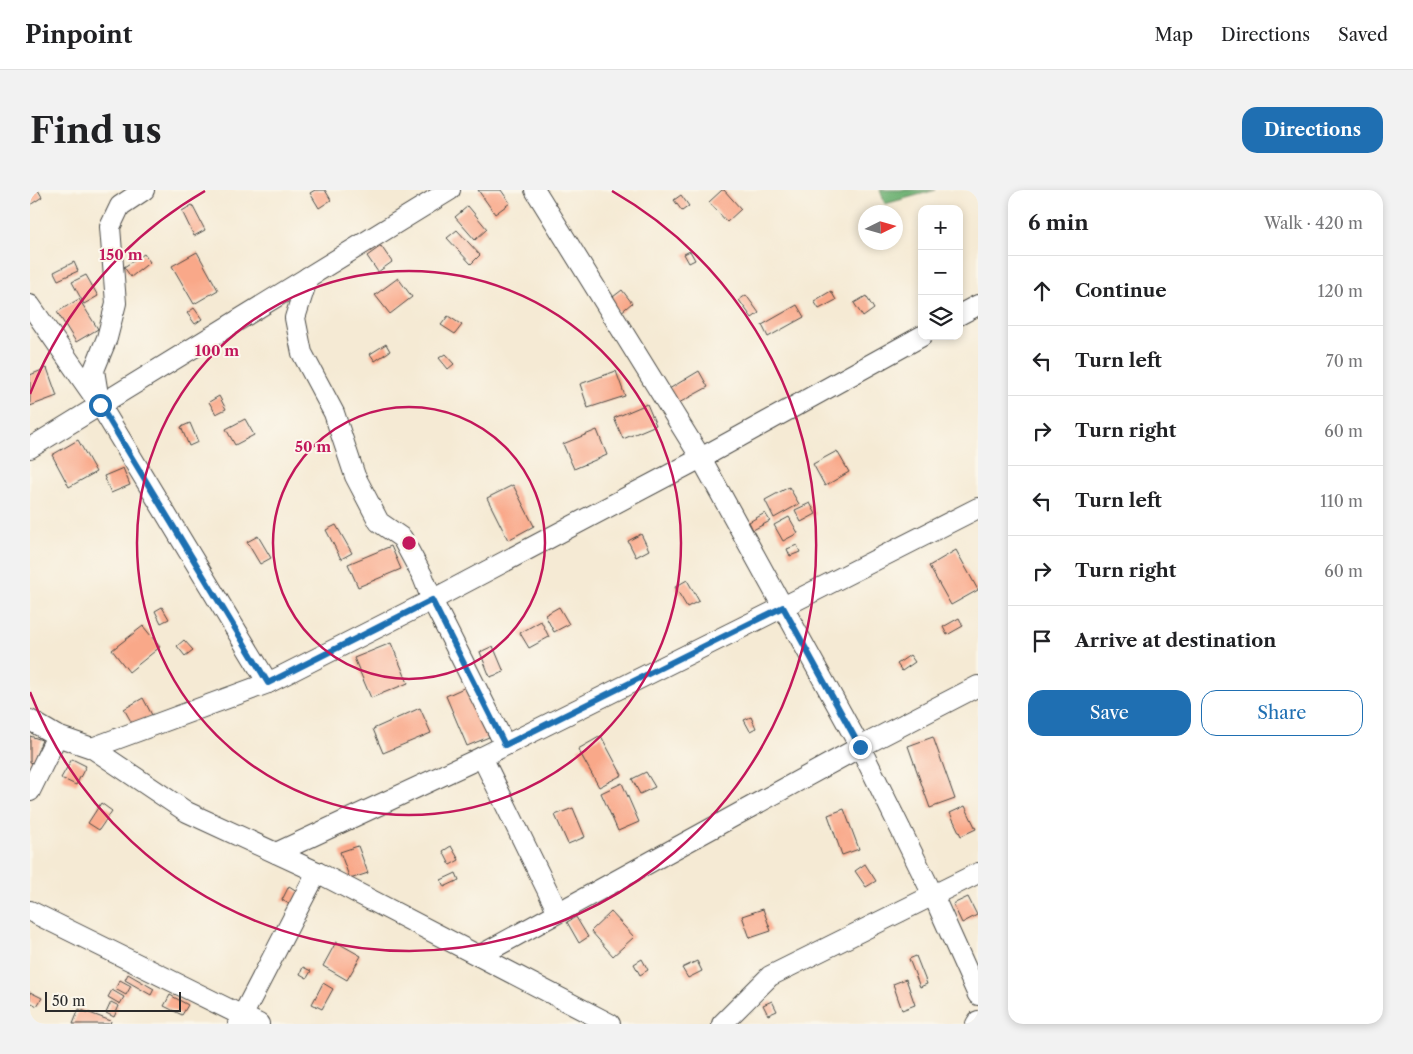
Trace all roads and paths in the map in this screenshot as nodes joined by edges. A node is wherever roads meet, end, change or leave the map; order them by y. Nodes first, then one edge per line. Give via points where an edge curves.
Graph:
1 (144, 190) edge
2 (450, 190) edge
3 (536, 190) edge
4 (308, 277) junction
5 (30, 305) edge
6 (978, 305) edge
7 (963, 313) edge
8 (918, 338) edge
9 (100, 405) junction
10 (30, 448) edge
11 (700, 458) junction
12 (978, 508) edge
13 (432, 600) junction
14 (783, 607) junction
15 (268, 683) junction
16 (978, 686) edge
17 (30, 720) edge
18 (58, 736) junction
19 (505, 745) junction
20 (860, 747) junction
21 (92, 748) junction
22 (482, 757) junction
23 (30, 791) edge
24 (276, 853) junction
25 (317, 872) junction
26 (978, 874) edge
27 (933, 895) junction
28 (30, 911) edge
29 (558, 912) junction
30 (478, 956) junction
31 (978, 995) edge
32 (247, 1021) edge
33 (610, 1024) edge
34 (722, 1024) edge

1 - 9 street via 120,206 110,227 116,303 94,370
2 - 4 street
3 - 11 street
4 - 9 street
4 - 13 street via 295,318 302,353 334,413 355,476 379,522 402,538
5 - 9 street
6 - 7 street
8 - 11 street
9 - 10 street
9 - 15 street
11 - 13 street
11 - 14 street
12 - 14 street
13 - 15 street
13 - 19 street
14 - 19 street
14 - 20 street
15 - 21 street
16 - 20 street
17 - 18 street
18 - 21 street
18 - 23 street
19 - 22 street
20 - 27 street
20 - 29 street
21 - 24 street via 188,812
22 - 24 street
22 - 29 street
24 - 25 street
25 - 30 street
25 - 32 street
26 - 27 street
27 - 31 street
27 - 34 street via 770,976
28 - 32 street
29 - 30 street
30 - 33 street

